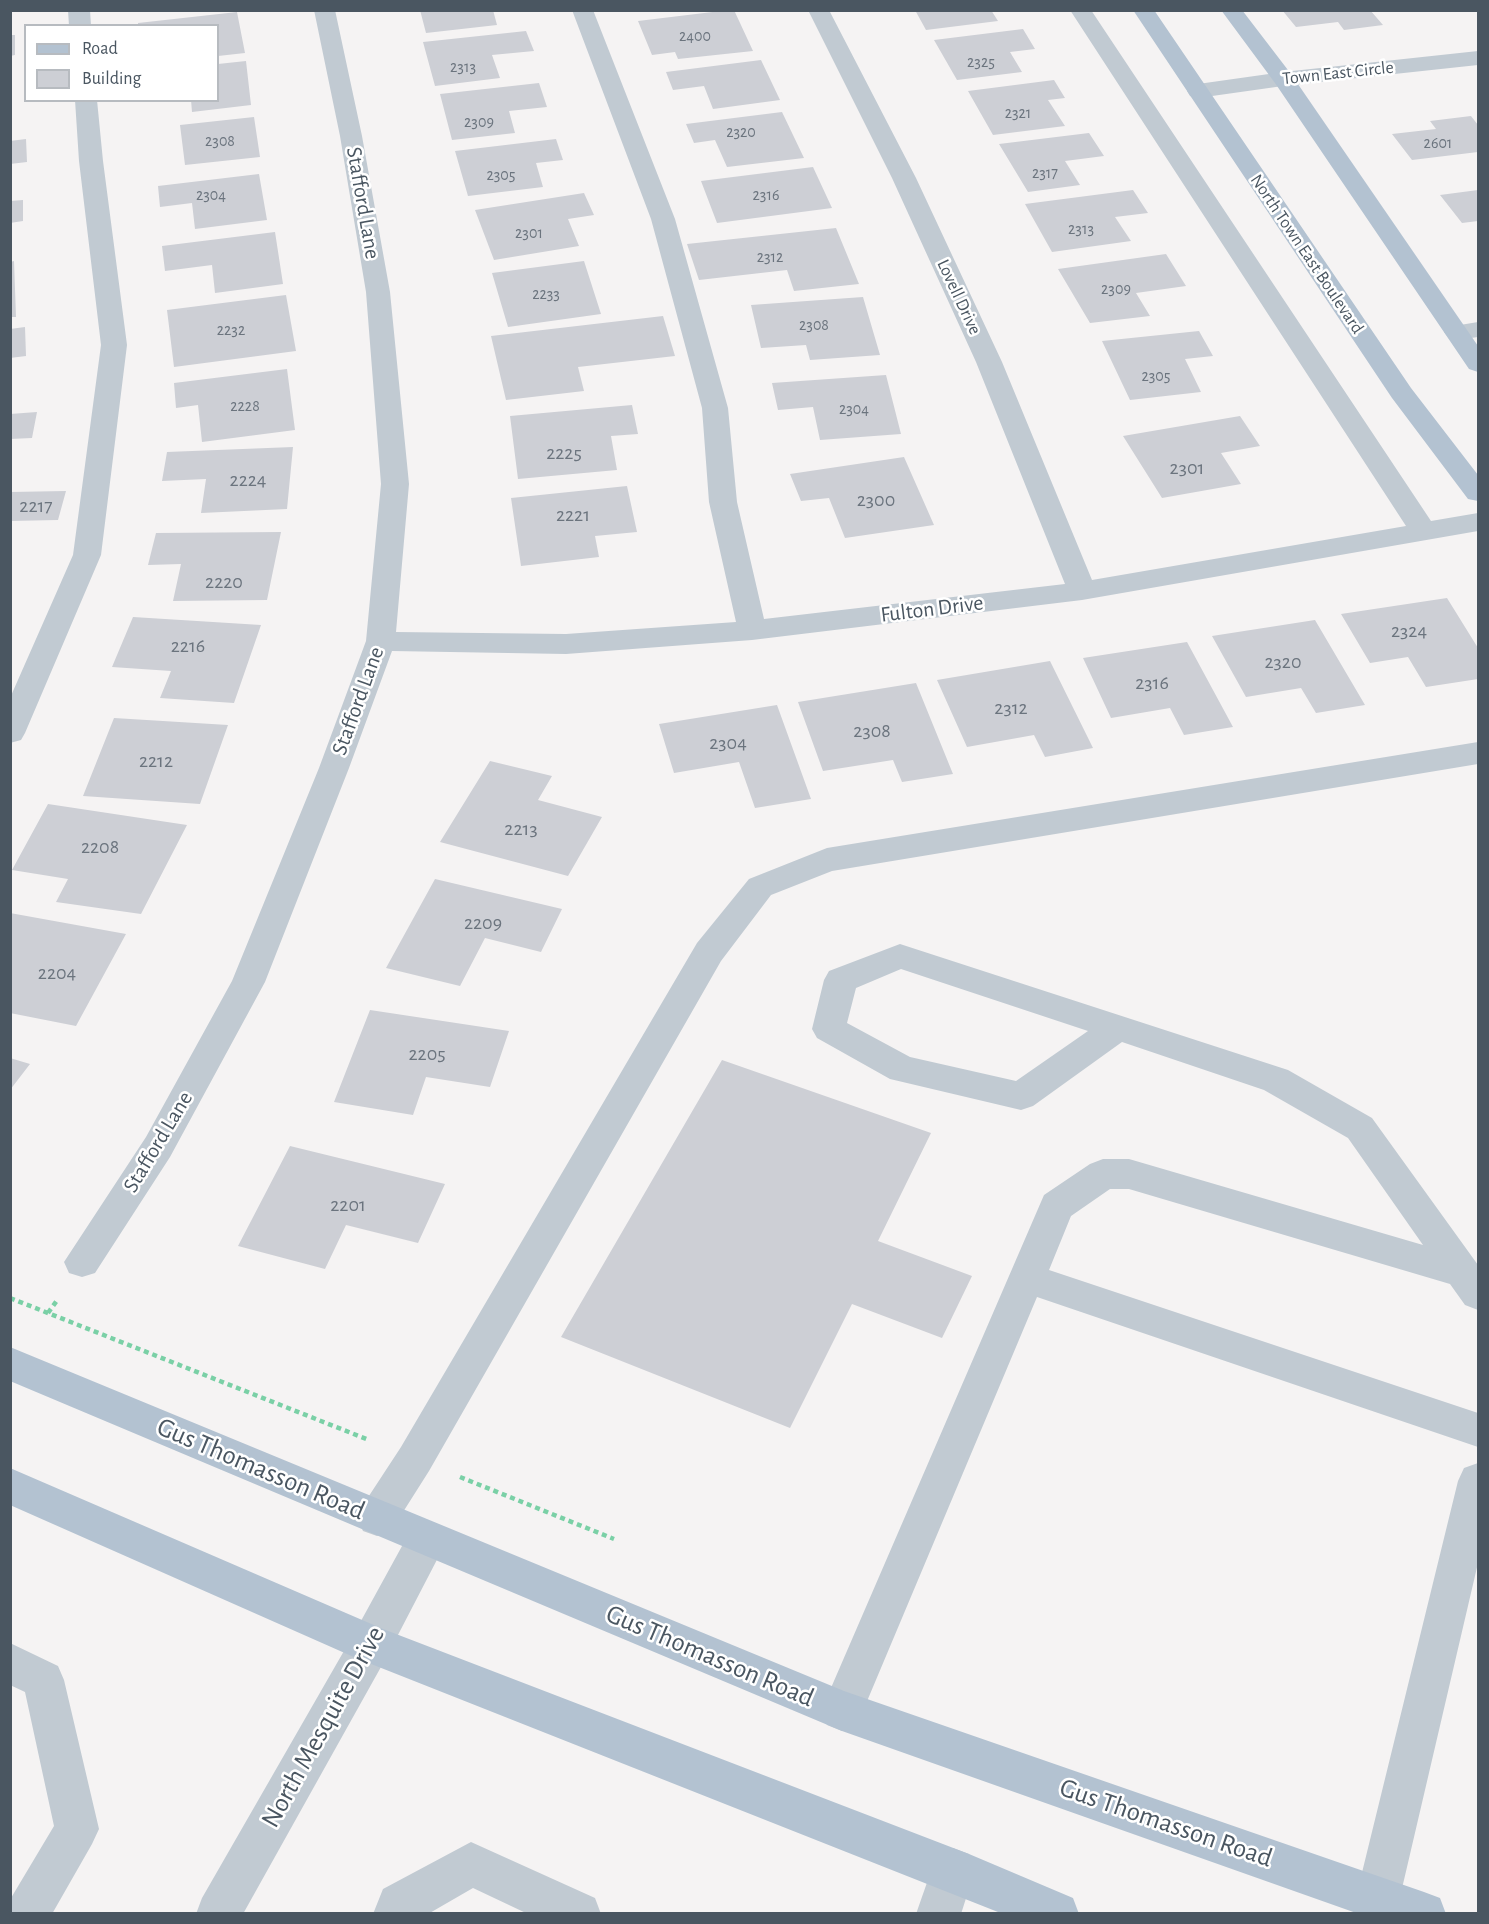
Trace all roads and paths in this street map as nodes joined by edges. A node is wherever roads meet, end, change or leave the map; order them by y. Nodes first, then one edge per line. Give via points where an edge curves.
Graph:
1 (324, 10) edge
2 (582, 10) edge
3 (818, 10) edge
4 (1080, 10) edge
5 (1143, 10) edge
6 (1231, 10) edge
7 (1479, 58) edge
8 (1283, 79) junction
9 (1198, 91) junction
10 (86, 102) edge
11 (1468, 331) edge
12 (1479, 364) edge
13 (1479, 493) edge
14 (1479, 522) edge
15 (1424, 532) junction
16 (1082, 591) junction
17 (752, 630) junction
18 (381, 641) junction
19 (10, 733) edge
20 (1479, 753) edge
21 (1117, 1028) junction
22 (82, 1262) dead end
23 (1027, 1278) junction
24 (1470, 1283) edge
25 (10, 1298) edge
26 (10, 1363) edge
27 (1479, 1430) edge
28 (415, 1459) junction
29 (1479, 1481) edge
30 (10, 1486) edge
31 (377, 1518) junction
32 (428, 1539) junction
33 (614, 1539) dead end
34 (371, 1644) junction
35 (10, 1663) edge
36 (842, 1710) junction
37 (953, 1870) junction
38 (1376, 1905) edge
39 (27, 1914) edge
40 (218, 1914) edge
41 (395, 1914) edge
42 (579, 1914) edge
43 (938, 1914) edge
44 (1057, 1914) edge
45 (1424, 1914) edge

1 - 18 street, Stafford Lane via 351,136 380,315 395,484
2 - 17 street via 666,230 715,408 723,502
3 - 16 street, Lovell Drive via 904,178 989,362
4 - 15 street
5 - 9 main road, North Town East Boulevard
6 - 8 main road
7 - 8 street, Town East Circle
8 - 9 street, Town East Circle
8 - 11 main road
9 - 13 main road, North Town East Boulevard via 1401,393
10 - 19 street via 114,345 87,555
11 - 12 main road
14 - 15 street, Fulton Drive
15 - 16 street, Fulton Drive
16 - 17 street, Fulton Drive
17 - 18 street, Fulton Drive via 566,644
18 - 22 street, Stafford Lane via 248,982 158,1147
20 - 28 street via 827,860 760,887 709,952
21 - 21 street via 900,956 841,980 828,1029 902,1070 1021,1096
21 - 24 street via 1276,1080 1360,1128
23 - 24 street via 1058,1206 1103,1174 1129,1174
23 - 27 street
23 - 36 street
25 - 28 path
26 - 31 main road, Gus Thomasson Road
28 - 31 street
28 - 33 path
29 - 38 street
30 - 34 main road
31 - 32 main road, Gus Thomasson Road
32 - 34 street, North Mesquite Drive
32 - 36 main road, Gus Thomasson Road
34 - 37 main road
34 - 40 street, North Mesquite Drive
35 - 39 street via 43,1680 77,1829
36 - 38 main road, Gus Thomasson Road
37 - 43 street
37 - 44 main road
38 - 45 main road, Gus Thomasson Road
41 - 42 street via 399,1905 471,1864

